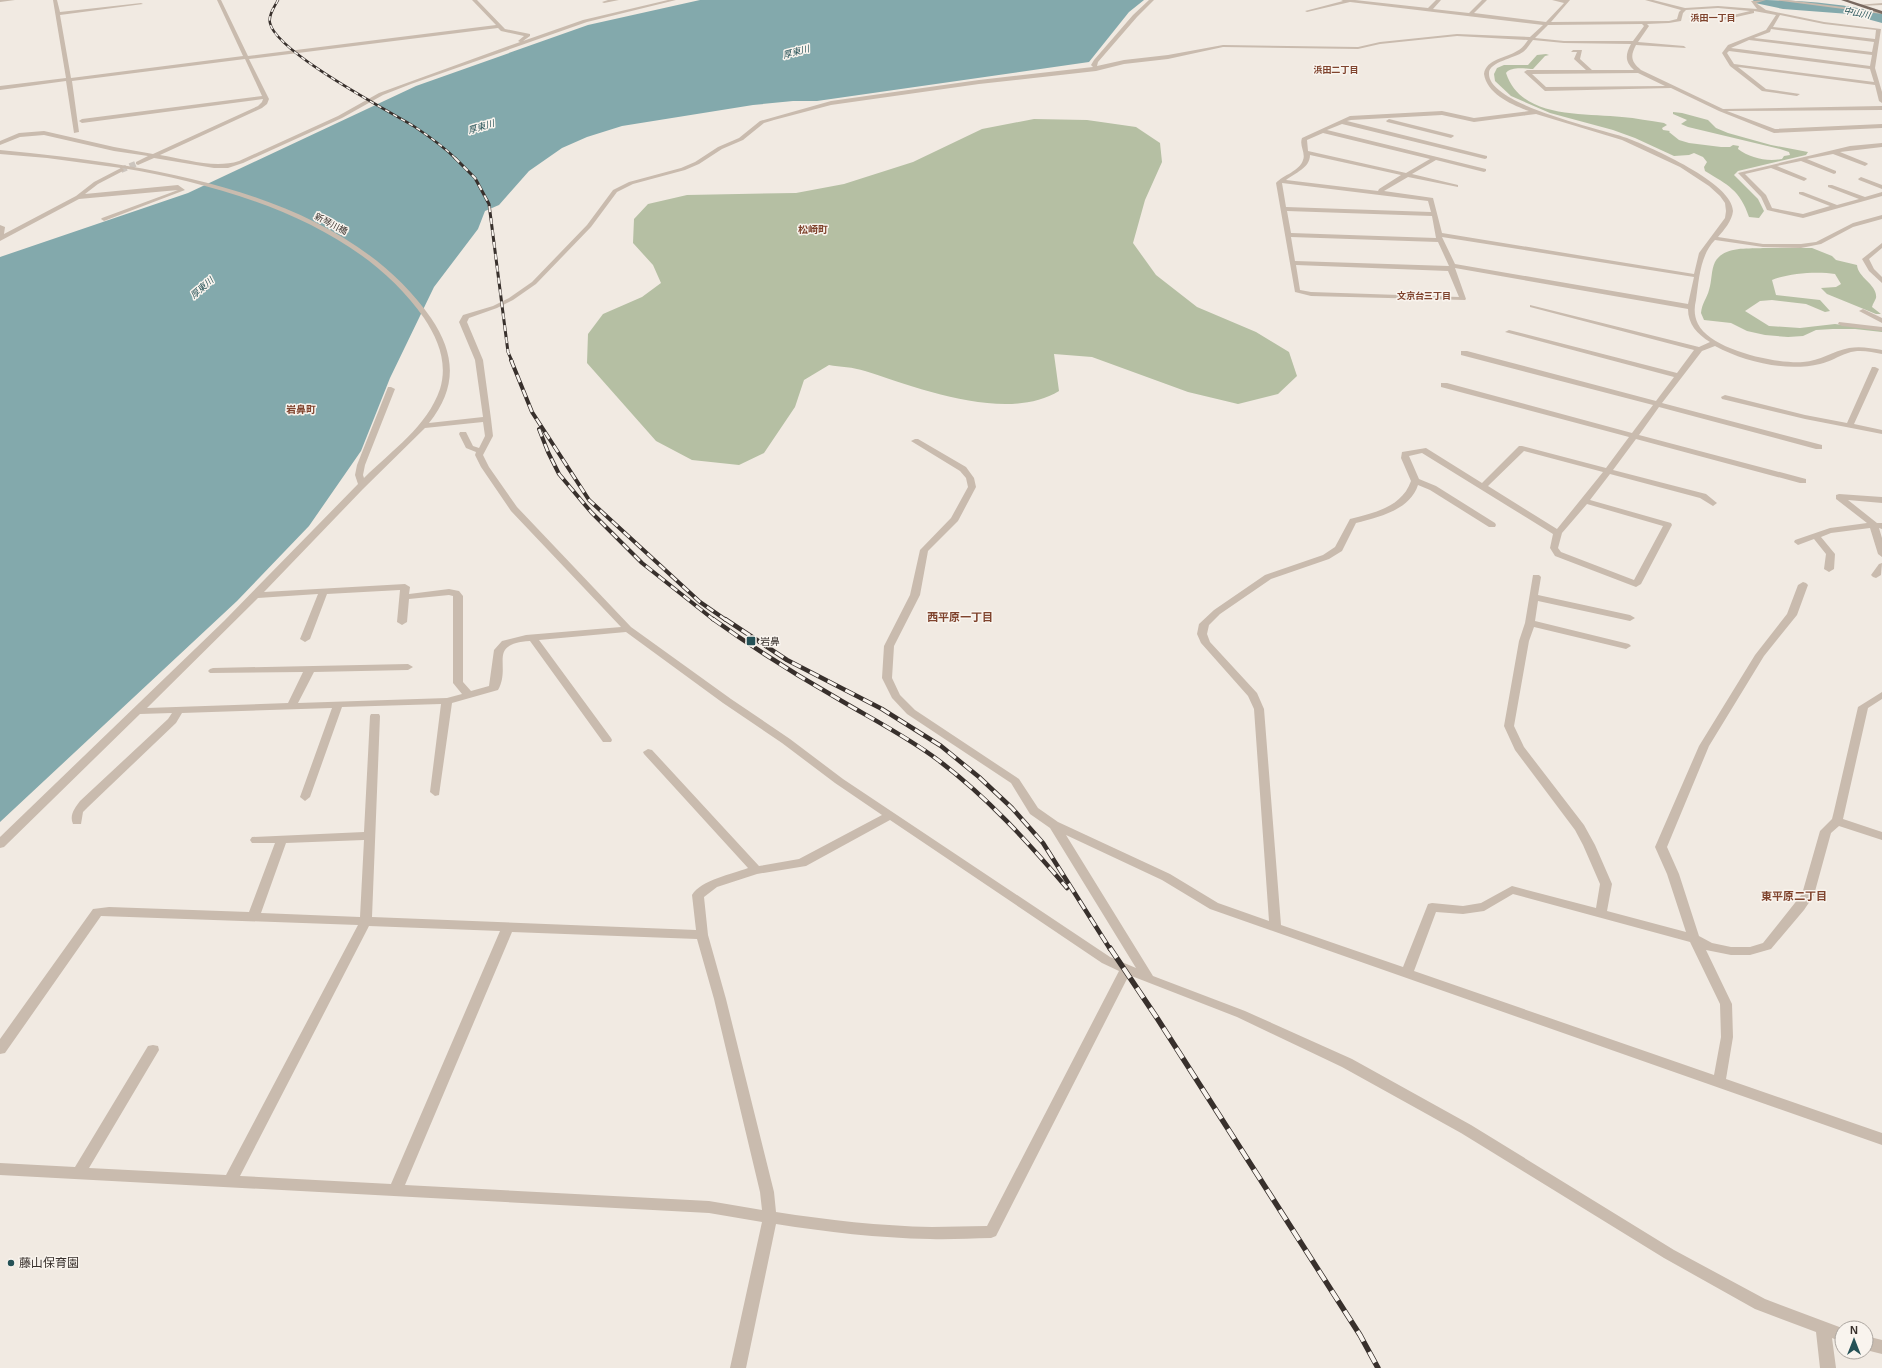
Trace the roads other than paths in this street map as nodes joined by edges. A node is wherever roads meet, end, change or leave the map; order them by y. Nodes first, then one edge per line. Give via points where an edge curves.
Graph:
1 (13, 0) edge
2 (55, 0) edge
3 (219, 0) edge
4 (474, 0) edge
5 (617, 0) edge
6 (674, 0) edge
7 (1152, 0) edge
8 (1343, 0) edge
9 (1393, 0) edge
10 (1439, 0) edge
11 (1485, 0) edge
12 (1554, 0) edge
13 (1647, 0) edge
14 (1764, 0) edge
15 (1777, 0) edge
16 (1843, 0) edge
17 (0, 1) edge
18 (1349, 1) edge
19 (1567, 1) edge
20 (1758, 1) edge
21 (604, 2) dead end
22 (141, 4) dead end
23 (1882, 4) edge
24 (1387, 5) junction
25 (1859, 5) junction
26 (1685, 9) junction
27 (1429, 10) junction
28 (1307, 11) dead end
29 (1762, 11) junction
30 (1779, 13) junction
31 (1882, 13) edge
32 (57, 14) junction
33 (1470, 15) junction
34 (1723, 19) dead end
35 (1643, 22) junction
36 (1546, 23) junction
37 (499, 26) junction
38 (1771, 28) junction
39 (1532, 38) junction
40 (1747, 38) junction
41 (1878, 41) junction
42 (1635, 43) junction
43 (514, 46) junction
44 (1684, 47) dead end
45 (1726, 49) junction
46 (1573, 50) dead end
47 (1874, 54) junction
48 (246, 57) junction
49 (1732, 65) junction
50 (1872, 68) junction
51 (1096, 69) junction
52 (1639, 70) junction
53 (1590, 71) junction
54 (67, 79) junction
55 (1876, 84) junction
56 (1673, 87) junction
57 (0, 88) edge
58 (1797, 94) dead end
59 (265, 97) junction
60 (1882, 101) edge
61 (1882, 108) edge
62 (1721, 110) junction
63 (1535, 112) junction
64 (1380, 117) junction
65 (82, 122) dead end
66 (1343, 122) junction
67 (1882, 126) edge
68 (1323, 131) junction
69 (76, 132) dead end
70 (1451, 136) dead end
71 (0, 143) edge
72 (1882, 145) edge
73 (0, 152) edge
74 (1306, 152) junction
75 (1833, 152) junction
76 (153, 156) junction
77 (1485, 157) dead end
78 (1435, 158) junction
79 (1801, 159) junction
80 (138, 163) tunnel mouth
81 (1865, 164) dead end
82 (1771, 166) junction
83 (121, 170) tunnel mouth
84 (1484, 170) dead end
85 (1834, 172) dead end
86 (1407, 174) junction
87 (1861, 178) dead end
88 (1804, 179) dead end
89 (1281, 181) junction
90 (1456, 186) dead end
91 (1830, 186) dead end
92 (1882, 187) edge
93 (1381, 193) junction
94 (1801, 193) dead end
95 (1882, 194) edge
96 (78, 197) junction
97 (1862, 198) junction
98 (1834, 206) junction
99 (1283, 209) junction
100 (1433, 214) junction
101 (1882, 217) edge
102 (104, 219) dead end
103 (0, 227) edge
104 (1288, 235) junction
105 (1439, 237) junction
106 (1713, 238) junction
107 (0, 239) edge
108 (1881, 247) edge
109 (1293, 263) junction
110 (1451, 268) junction
111 (1697, 276) junction
112 (1882, 280) edge
113 (1532, 306) dead end
114 (1691, 307) junction
115 (1863, 311) dead end
116 (1882, 321) edge
117 (1842, 324) dead end
118 (1882, 329) edge
119 (1508, 332) dead end
120 (1715, 343) junction
121 (1699, 349) junction
122 (1882, 352) edge
123 (1464, 353) dead end
124 (1875, 369) dead end
125 (1679, 376) junction
126 (1444, 385) dead end
127 (391, 389) dead end
128 (1725, 397) dead end
129 (1658, 404) junction
130 (487, 418) junction
131 (1850, 425) junction
132 (424, 426) junction
133 (1882, 432) edge
134 (463, 434) dead end
135 (1635, 435) junction
136 (915, 441) dead end
137 (1819, 447) dead end
138 (480, 452) junction
139 (1608, 471) junction
140 (1415, 481) junction
141 (1803, 481) dead end
142 (363, 485) junction
143 (1483, 487) junction
144 (1882, 500) edge
145 (1585, 501) junction
146 (1714, 503) dead end
147 (1492, 525) dead end
148 (1878, 526) edge
149 (1558, 533) junction
150 (1816, 536) junction
151 (1798, 542) dead end
152 (1882, 554) edge
153 (1882, 566) edge
154 (1829, 569) dead end
155 (1876, 575) dead end
156 (1536, 577) dead end
157 (1803, 585) dead end
158 (324, 591) junction
159 (255, 595) junction
160 (404, 597) junction
161 (1533, 597) junction
162 (1630, 618) dead end
163 (402, 622) dead end
164 (1530, 623) junction
165 (628, 629) junction
166 (533, 638) junction
167 (305, 639) dead end
168 (1626, 646) dead end
169 (408, 667) dead end
170 (310, 669) junction
171 (213, 671) dead end
172 (469, 695) junction
173 (1882, 695) edge
174 (447, 701) junction
175 (338, 704) junction
176 (292, 706) junction
177 (179, 710) junction
178 (136, 711) junction
179 (375, 716) dead end
180 (607, 740) dead end
181 (648, 752) dead end
182 (435, 792) dead end
183 (305, 797) dead end
184 (891, 815) junction
185 (1837, 820) junction
186 (77, 821) dead end
187 (1054, 825) junction
188 (370, 836) junction
189 (1882, 836) edge
190 (282, 839) junction
191 (256, 840) dead end
192 (0, 844) edge
193 (756, 870) junction
194 (1601, 914) junction
195 (254, 916) junction
196 (366, 921) junction
197 (508, 927) junction
198 (1275, 927) junction
199 (702, 935) junction
200 (1694, 940) junction
201 (1126, 970) junction
202 (1407, 973) junction
203 (1148, 979) junction
204 (0, 1049) edge
205 (153, 1050) dead end
206 (1719, 1082) junction
207 (1882, 1139) edge
208 (0, 1169) edge
209 (79, 1173) junction
210 (230, 1181) junction
211 (396, 1189) junction
212 (770, 1217) junction
213 (1823, 1329) junction
214 (1834, 1332) edge
215 (738, 1368) edge
216 (1828, 1368) edge

1 - 17 street
2 - 32 street
3 - 48 street
4 - 37 street
5 - 21 street
6 - 43 street via 645,4 585,21
7 - 51 street via 1096,61
8 - 18 street
9 - 24 street
10 - 27 street
11 - 33 street
12 - 19 street
13 - 26 street
14 - 20 street
15 - 31 street
16 - 25 main road
18 - 24 street
18 - 28 street
19 - 36 street
20 - 29 street via 1753,2
22 - 32 street
23 - 25 street
24 - 27 street
25 - 31 main road
26 - 29 street via 1718,7
26 - 35 street via 1681,12 1679,20
27 - 33 street
29 - 30 street
29 - 34 street
30 - 38 street
30 - 41 street via 1824,23 1879,29
32 - 54 street
33 - 36 street
35 - 36 street
35 - 42 street via 1647,26
36 - 39 street
37 - 43 street via 503,30 528,35
37 - 48 street
38 - 40 street
38 - 41 street
39 - 42 street via 1564,42
39 - 51 street via 1457,35 1380,43 1358,48 1232,46 1130,61
39 - 63 street via 1520,51 1491,65 1486,75 1496,92
40 - 45 street
40 - 47 street
41 - 47 street
42 - 44 street
42 - 52 street via 1628,60
43 - 76 street via 388,91 340,117 234,164 214,166
45 - 49 street via 1724,53
45 - 50 street
46 - 53 street via 1580,52 1577,59
47 - 50 street
48 - 54 street
48 - 59 street
49 - 55 street
49 - 58 street via 1764,90
50 - 55 street
51 - 130 street via 832,102 762,122 741,139 720,148 697,163 622,186 610,196 589,226 534,283 511,299 466,317 463,322 479,360
52 - 53 street
52 - 56 street
53 - 56 street via 1527,72 1544,89
54 - 57 street
54 - 69 street via 74,105
55 - 60 street
56 - 62 street
59 - 65 street via 208,107
59 - 76 street via 265,103 260,107
61 - 62 street
62 - 67 street via 1774,131
63 - 64 street via 1474,120 1442,113
63 - 106 street via 1638,145 1709,183 1728,202 1729,210 1725,225
64 - 66 street via 1350,118
64 - 70 street
66 - 68 street
66 - 77 street
68 - 74 street via 1304,139
68 - 78 street
71 - 76 street via 19,135 44,133
72 - 75 street
73 - 132 street, 新琴川橋 via 106,164 232,192 321,228 355,248 391,276 416,301 440,337 448,363 447,377 437,406
74 - 86 street
74 - 89 street via 1306,164
75 - 79 street
75 - 81 street
76 - 80 street
78 - 84 street
78 - 86 street
79 - 82 street
79 - 85 street
82 - 88 street
82 - 98 street via 1741,173 1764,196 1769,209 1803,216
83 - 96 street via 96,183
86 - 90 street
86 - 93 street via 1381,190
87 - 92 street
89 - 93 street
89 - 99 street
91 - 97 street
93 - 100 street via 1431,199
94 - 98 street
95 - 97 street
96 - 102 street via 178,187 182,190
96 - 107 street
97 - 98 street
99 - 100 street
99 - 104 street
100 - 105 street
101 - 106 street via 1849,226 1814,244 1765,245
103 - 107 street
104 - 105 street
104 - 109 street
105 - 110 street
105 - 111 street
106 - 111 street via 1702,252
108 - 112 street via 1865,259 1871,270
109 - 110 street
109 - 110 street via 1296,291 1311,294 1463,299
110 - 114 street
111 - 114 street
113 - 121 street
114 - 120 street via 1694,324
115 - 116 street
117 - 118 street
119 - 125 street
120 - 121 street
120 - 122 street via 1747,357 1793,364 1819,362 1849,350
121 - 125 street
123 - 129 street
124 - 131 street
125 - 129 street
126 - 135 street
127 - 142 street via 361,465 359,475
128 - 131 street via 1805,417
129 - 135 street
129 - 137 street
130 - 132 street
130 - 138 street via 489,436
131 - 133 street
132 - 142 street, 新琴川橋
134 - 138 street via 470,448
135 - 139 street
135 - 141 street
136 - 187 street via 963,468 970,478 972,487 955,519 924,550 915,595 889,646 888,678 896,696 911,712 1015,781 1034,811
138 - 165 street via 484,467 514,510
139 - 143 street via 1522,448
139 - 145 street
139 - 146 street via 1703,496
140 - 143 street via 1405,454 1423,450
140 - 147 street via 1433,488
140 - 198 street via 1410,493 1401,502 1378,514 1353,521 1339,549 1326,557 1268,577 1204,624 1202,634 1206,644 1248,690 1259,710
142 - 159 street, 新琴川橋
143 - 149 street
144 - 148 street via 1839,497
145 - 149 street
145 - 149 street via 1668,525 1636,584 1558,554 1554,548
148 - 150 street via 1830,531
148 - 152 street
150 - 151 street
150 - 154 street via 1831,554
153 - 155 street
156 - 161 street
157 - 200 street via 1792,615 1760,655 1704,746 1661,847 1673,874
158 - 159 street
158 - 160 street via 405,587
158 - 167 street
159 - 178 street, 新琴川橋
160 - 163 street
160 - 172 street via 449,592 458,596 458,683
161 - 162 street
161 - 164 street
164 - 168 street
164 - 194 street via 1524,641 1509,726 1519,748 1580,828 1589,845 1606,884
165 - 166 street
165 - 184 street via 839,781
166 - 172 street via 517,639 505,644 499,650 494,688
166 - 180 street
169 - 170 street
170 - 171 street
170 - 176 street
172 - 174 street
173 - 185 street via 1863,707
174 - 175 street
174 - 182 street
175 - 176 street
175 - 183 street
176 - 177 street
177 - 178 street
177 - 186 street via 172,721 84,804 78,812
178 - 192 street, 新琴川橋
179 - 188 street
181 - 193 street
184 - 193 street via 802,863
184 - 201 street via 1106,960
185 - 189 street
185 - 200 street via 1826,831 1808,895 1767,946 1750,951 1731,951 1709,947
187 - 198 street via 1166,877 1214,906
187 - 203 street
188 - 190 street
188 - 196 street
190 - 191 street
190 - 195 street
193 - 199 street via 713,884 698,895
194 - 200 street
194 - 202 street via 1512,890 1484,907 1463,910 1432,907
195 - 196 street
195 - 204 street via 109,910 97,912
196 - 197 street
196 - 210 street
197 - 199 street
197 - 211 street
198 - 202 street
199 - 212 street via 767,1192
200 - 206 street via 1726,1004 1727,1037
201 - 203 street
201 - 212 street via 991,1232 924,1233 866,1229
202 - 206 street
203 - 213 street via 1241,1014 1347,1063 1466,1129 1669,1254 1760,1304
205 - 209 street
206 - 207 street
208 - 209 street
209 - 210 street
210 - 211 street
211 - 212 street via 709,1207
212 - 215 street
213 - 214 street
213 - 216 street

